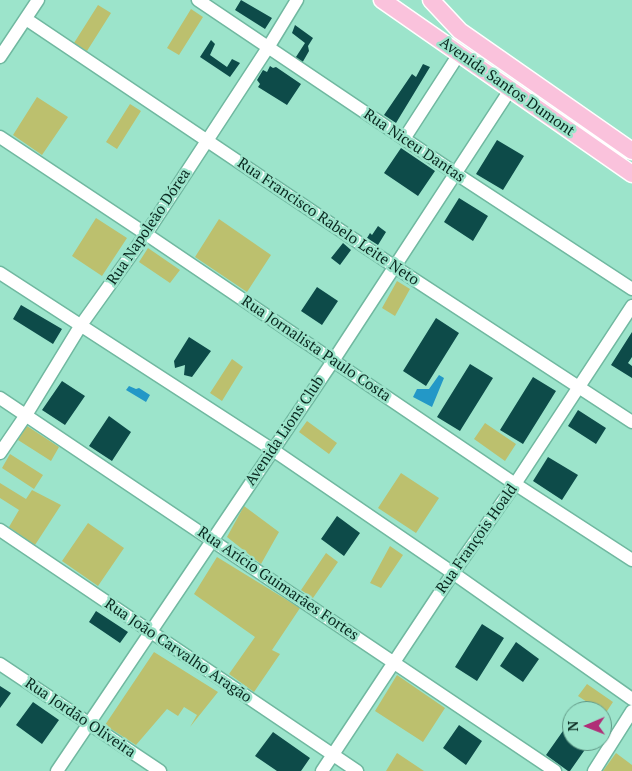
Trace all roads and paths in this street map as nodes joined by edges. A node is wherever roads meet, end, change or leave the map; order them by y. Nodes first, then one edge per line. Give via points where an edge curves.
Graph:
1 (38, 0) edge
2 (198, 0) edge
3 (297, 0) edge
4 (382, 0) edge
5 (431, 0) edge
6 (26, 19) junction
7 (269, 46) junction
8 (459, 54) junction
9 (0, 57) edge
10 (510, 90) junction
11 (0, 137) edge
12 (404, 139) junction
13 (206, 141) junction
14 (632, 151) edge
15 (454, 174) junction
16 (632, 174) edge
17 (146, 234) junction
18 (395, 267) junction
19 (0, 272) edge
20 (632, 289) edge
21 (632, 306) edge
22 (81, 324) junction
23 (333, 361) junction
24 (579, 386) junction
25 (0, 398) edge
26 (26, 415) junction
27 (632, 422) edge
28 (273, 450) junction
29 (0, 454) edge
30 (515, 484) junction
31 (0, 530) edge
32 (212, 540) junction
33 (632, 560) edge
34 (453, 572) junction
35 (151, 632) junction
36 (393, 662) junction
37 (0, 664) edge
38 (632, 699) edge
39 (632, 711) edge
40 (90, 724) junction
41 (332, 755) junction
42 (57, 771) edge
43 (160, 771) edge
44 (322, 771) edge
45 (356, 771) edge
46 (555, 771) edge
47 (594, 771) edge

1 - 6 street
2 - 7 street, Rua Niceu Dantas
3 - 7 street, Rua Napoleão Dórea
4 - 8 main road, Avenida Santos Dumont
5 - 14 main road, Avenida Santos Dumont via 460,31
6 - 9 street
6 - 13 street, Rua Francisco Rabelo Leite Neto
7 - 12 street, Rua Niceu Dantas
7 - 13 street, Rua Napoleão Dórea
8 - 10 main road, Avenida Santos Dumont
8 - 12 street
10 - 15 street, Avenida Lions Club
10 - 16 main road, Avenida Santos Dumont
11 - 17 street, Rua Jornalista Paulo Costa
12 - 15 street, Rua Niceu Dantas
13 - 17 street, Rua Napoleão Dórea
13 - 18 street, Rua Francisco Rabelo Leite Neto
15 - 18 street, Avenida Lions Club
15 - 20 street, Rua Niceu Dantas
17 - 22 street, Rua Napoleão Dórea
17 - 23 street, Rua Jornalista Paulo Costa
18 - 23 street, Avenida Lions Club
18 - 24 street, Rua Francisco Rabelo Leite Neto
19 - 22 street
21 - 24 street, Rua François Hoald
22 - 26 street, Rua Napoleão Dórea
22 - 28 street
23 - 28 street, Avenida Lions Club
23 - 30 street, Rua Jornalista Paulo Costa
24 - 27 street, Rua Francisco Rabelo Leite Neto
24 - 30 street, Rua François Hoald
25 - 26 street, Rua Arício Guimarães Fortes
26 - 29 street, Rua Napoleão Dórea
26 - 32 street, Rua Arício Guimarães Fortes
28 - 32 street, Avenida Lions Club
28 - 34 street
30 - 33 street, Rua Jornalista Paulo Costa
30 - 34 street, Rua François Hoald
31 - 35 street, Rua João Carvalho Aragão
32 - 35 street, Avenida Lions Club
32 - 36 street, Rua Arício Guimarães Fortes
34 - 36 street, Rua François Hoald
34 - 38 street
35 - 40 street, Avenida Lions Club
35 - 41 street, Rua João Carvalho Aragão
36 - 41 street, Rua François Hoald
36 - 46 street, Rua Arício Guimarães Fortes
37 - 40 street, Rua Jordão Oliveira
39 - 47 street
40 - 42 street, Avenida Lions Club
40 - 43 street, Rua Jordão Oliveira
41 - 44 street, Rua François Hoald
41 - 45 street, Rua João Carvalho Aragão

